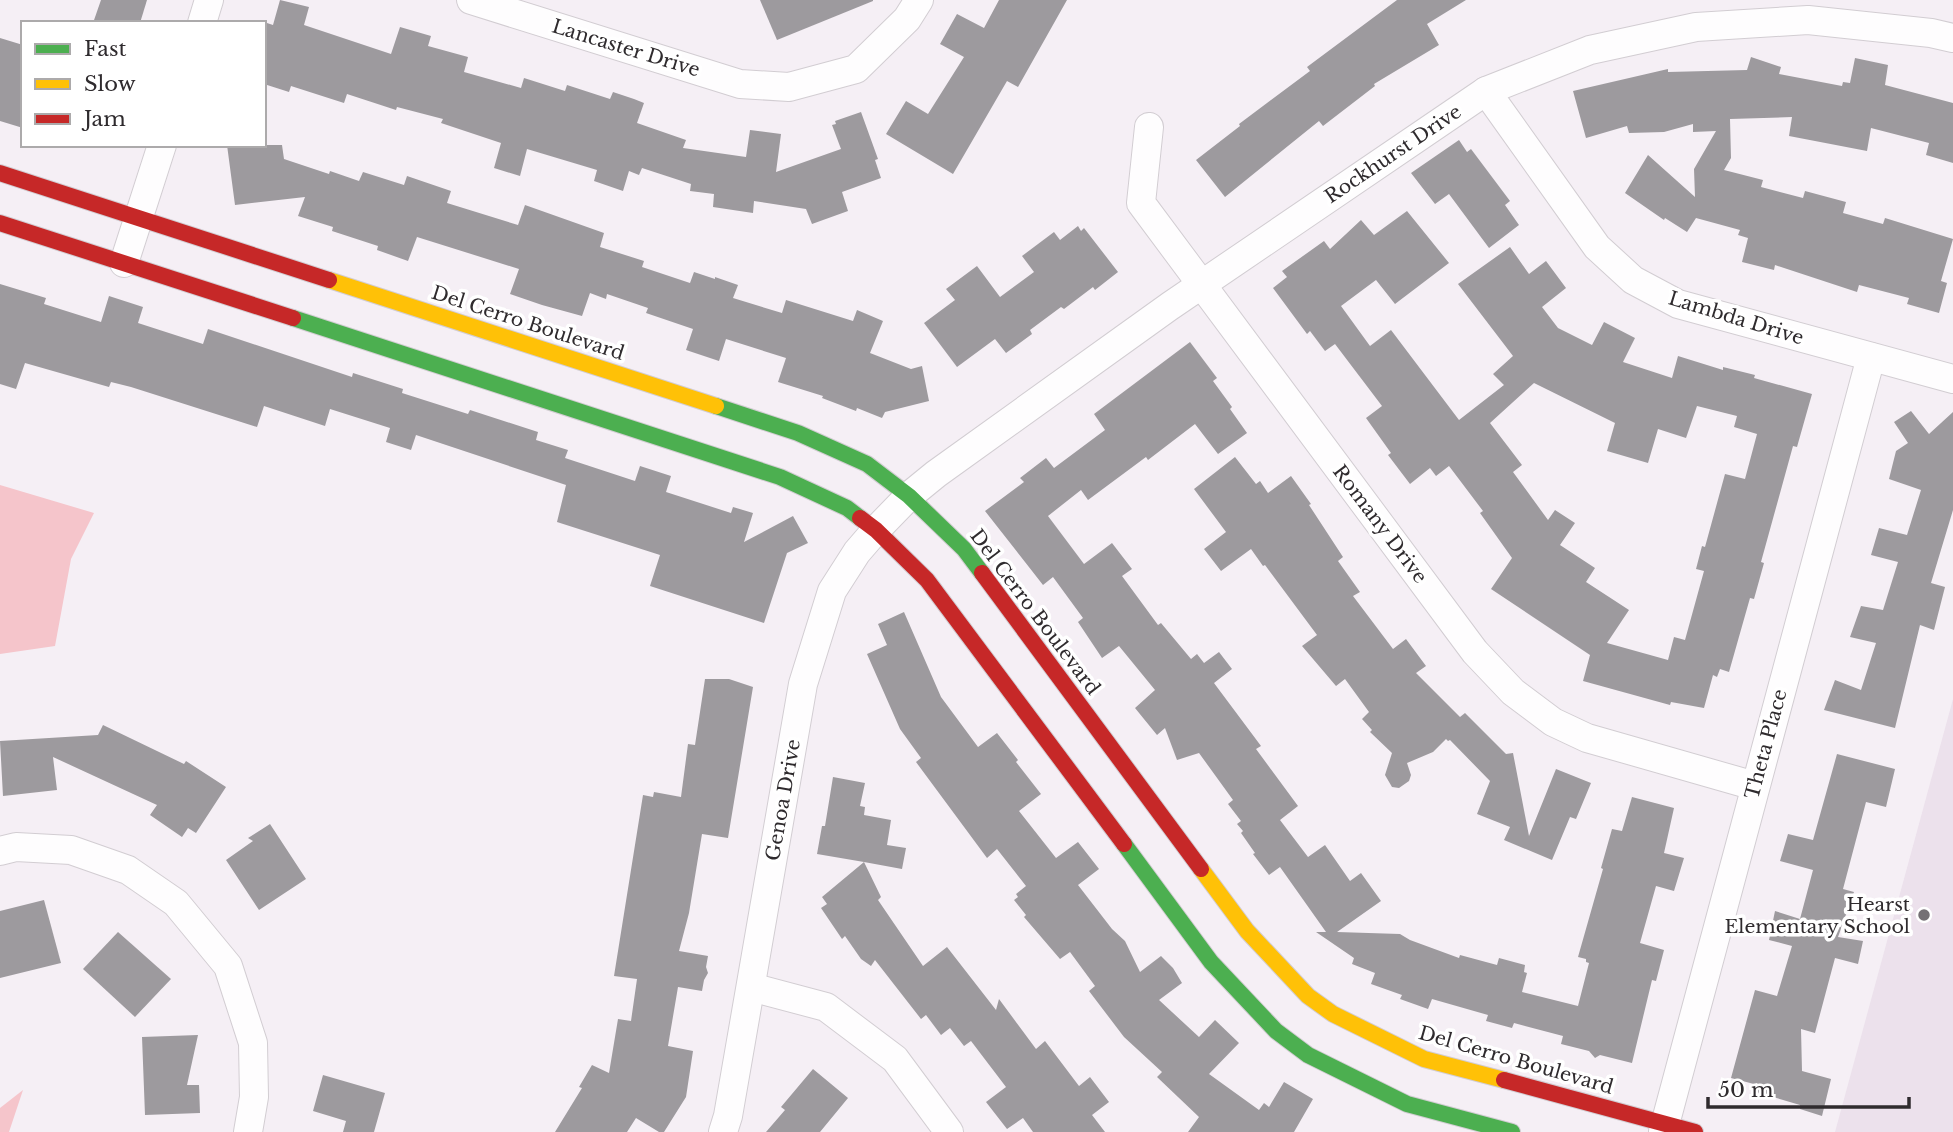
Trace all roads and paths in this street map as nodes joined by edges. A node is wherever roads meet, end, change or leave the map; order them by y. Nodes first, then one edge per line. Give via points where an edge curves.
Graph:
1 (209, 0) edge
2 (471, 0) edge
3 (919, 0) edge
4 (203, 21) edge
5 (1953, 38) edge
6 (1486, 91) junction
7 (1149, 127) dead end
8 (161, 147) edge
9 (0, 173) edge
10 (139, 217) junction
11 (0, 223) edge
12 (124, 263) junction
13 (1201, 284) junction
14 (1871, 357) junction
15 (1953, 379) edge
16 (909, 496) junction
17 (876, 530) junction
18 (1755, 786) junction
19 (0, 851) edge
20 (751, 987) junction
21 (1664, 1128) edge
22 (247, 1132) edge
23 (723, 1132) edge
24 (949, 1132) edge
25 (1512, 1132) edge
26 (1695, 1132) edge

1 - 4 street
2 - 3 street, Lancaster Drive via 740,84 789,87 856,69 907,19
5 - 6 street, Rockhurst Drive via 1808,20 1696,27 1590,50
6 - 13 street, Rockhurst Drive
6 - 14 street, Lambda Drive via 1597,247 1633,280 1678,304
7 - 13 street, Romany Drive via 1142,203
8 - 10 street
9 - 10 street, Del Cerro Boulevard
10 - 12 street
10 - 16 street, Del Cerro Boulevard via 798,433 867,464
11 - 12 street
12 - 17 street via 780,477 840,503
13 - 16 street, Rockhurst Drive
13 - 18 street, Romany Drive via 1475,652 1513,692 1553,722 1587,738
14 - 15 street, Lambda Drive
14 - 18 street, Theta Place
16 - 17 street, Genoa Drive
16 - 21 street, Del Cerro Boulevard via 964,549 1247,931 1308,996 1332,1014 1424,1059
17 - 20 street, Genoa Drive via 832,591 803,684
17 - 25 street via 928,580 1210,962 1276,1031 1308,1055 1407,1104
18 - 21 street, Theta Place
19 - 22 street via 16,847 71,850 128,870 176,903 228,966 253,1043 254,1097
20 - 23 street, Genoa Drive
20 - 24 street via 826,1007 895,1059
21 - 26 street, Del Cerro Boulevard

